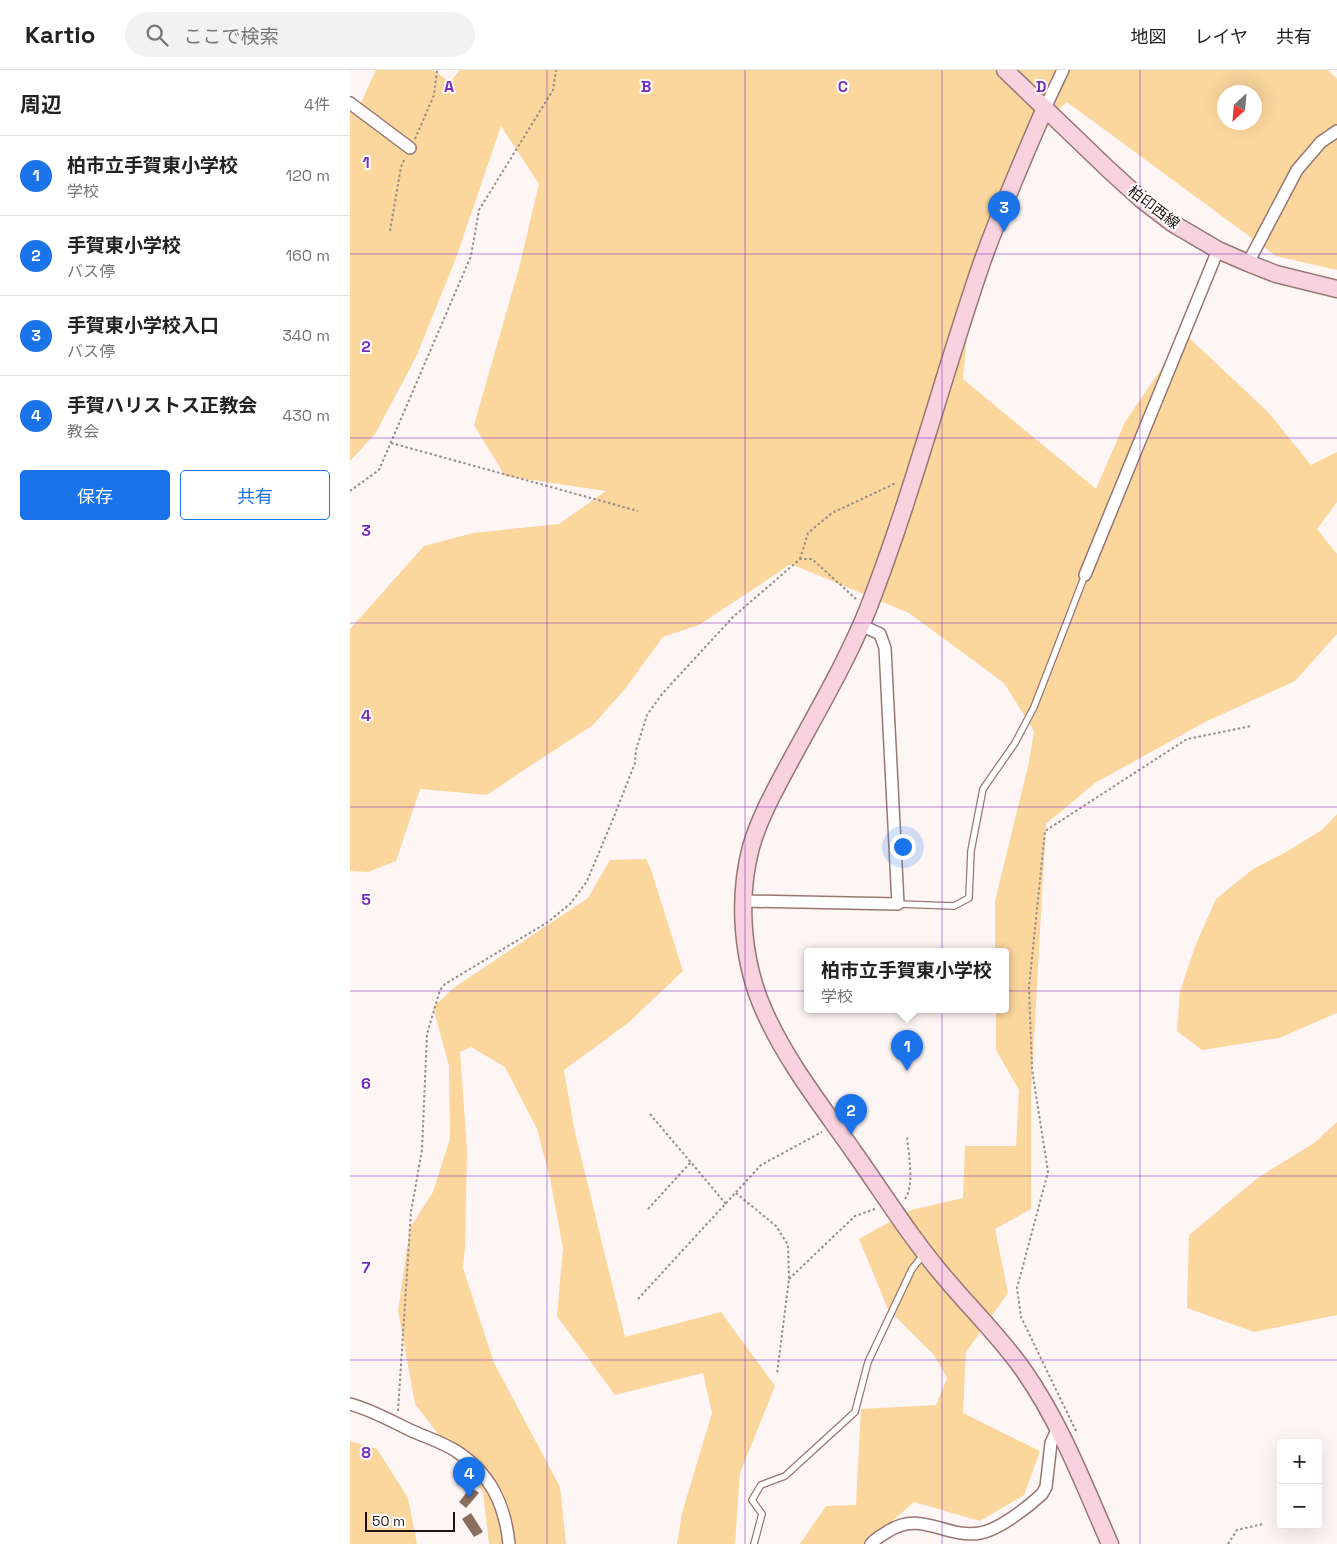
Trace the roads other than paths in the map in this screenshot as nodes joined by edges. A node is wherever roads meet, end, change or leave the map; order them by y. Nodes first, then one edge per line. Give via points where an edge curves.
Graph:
1 (1005, 70) edge
2 (1063, 70) edge
3 (350, 103) edge
4 (1045, 108) junction
5 (1337, 130) edge
6 (410, 148) dead end
7 (1218, 250) junction
8 (1248, 263) junction
9 (1337, 289) edge
10 (1085, 575) joint
11 (861, 625) junction
12 (744, 901) junction
13 (898, 904) junction
14 (925, 1252) junction
15 (350, 1404) edge
16 (1058, 1428) junction
17 (509, 1544) edge
18 (754, 1544) edge
19 (871, 1544) edge
20 (1110, 1544) edge

1 - 4 street, 柏印西線
2 - 4 street
3 - 6 street
4 - 7 street, 柏印西線 via 1142,200
4 - 11 street via 983,260 897,528
5 - 8 street via 1321,142 1297,170
7 - 8 street, 柏印西線
7 - 10 street
8 - 9 street, 柏印西線 via 1276,274
10 - 13 lane via 1034,707 983,789 971,851 969,898 954,906
11 - 12 street via 759,823 751,850
11 - 13 street via 880,634 886,648
12 - 13 street
12 - 14 street via 747,952 763,1009 775,1034
14 - 16 street via 1021,1366
14 - 18 lane via 912,1268 868,1362 855,1412 785,1476 761,1485 752,1500 762,1514
15 - 17 street via 455,1450 476,1466 495,1492
16 - 19 street via 1051,1443 1046,1487 1042,1494 999,1525 981,1533 960,1534 911,1522 896,1526
16 - 20 street

